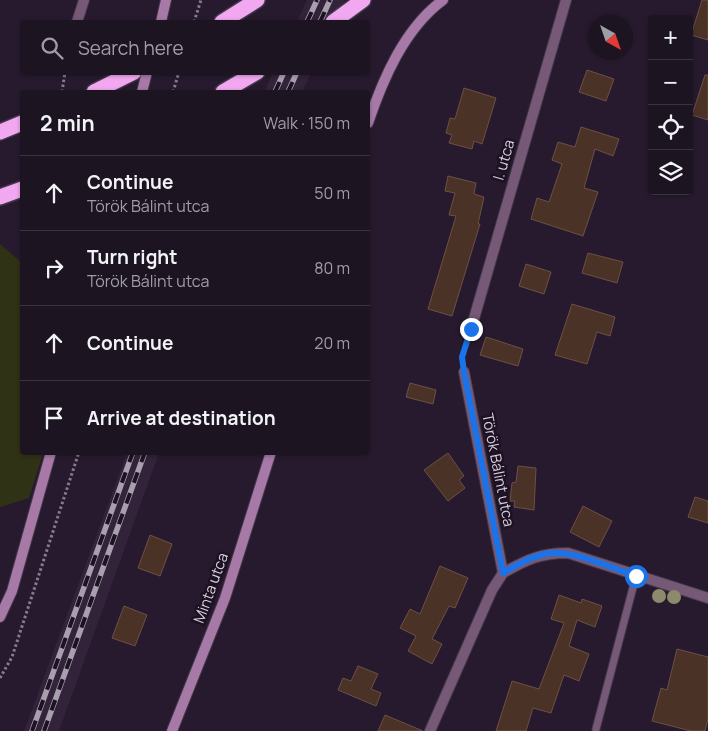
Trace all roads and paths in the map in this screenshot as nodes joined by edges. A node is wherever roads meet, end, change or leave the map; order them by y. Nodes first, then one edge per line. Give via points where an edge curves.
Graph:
1 (84, 0) edge
2 (166, 0) edge
3 (201, 0) edge
4 (257, 0) edge
5 (364, 0) edge
6 (566, 0) edge
7 (441, 1) edge
8 (78, 20) edge
9 (161, 20) edge
10 (195, 20) edge
11 (225, 20) edge
12 (337, 20) edge
13 (65, 75) edge
14 (128, 75) edge
15 (147, 75) edge
16 (178, 75) edge
17 (252, 75) edge
18 (62, 90) edge
19 (98, 90) edge
20 (143, 90) edge
21 (174, 90) edge
22 (226, 90) edge
23 (370, 118) edge
24 (20, 124) edge
25 (0, 132) edge
26 (20, 190) edge
27 (0, 197) edge
28 (471, 329) joint
29 (464, 372) joint
30 (49, 455) edge
31 (77, 455) edge
32 (270, 455) edge
33 (503, 573) junction
34 (636, 576) junction
35 (708, 598) edge
36 (0, 617) edge
37 (0, 678) edge
38 (596, 729) dead end
39 (172, 731) edge
40 (430, 731) edge

1 - 8 street
2 - 9 street
3 - 10 path
4 - 11 highway
5 - 12 highway
6 - 28 street, I. utca
7 - 23 street via 420,24 389,69
13 - 18 path
14 - 19 highway
15 - 20 street
16 - 21 path
17 - 22 highway
24 - 25 highway
26 - 27 highway
28 - 29 path via 462,357
29 - 33 street, Török Bálint utca
30 - 36 street via 12,591
31 - 37 path via 12,657
32 - 39 street, Minta utca via 225,598
33 - 34 street via 525,560 547,553 568,553
33 - 40 street via 492,590
34 - 35 street
34 - 38 lane

